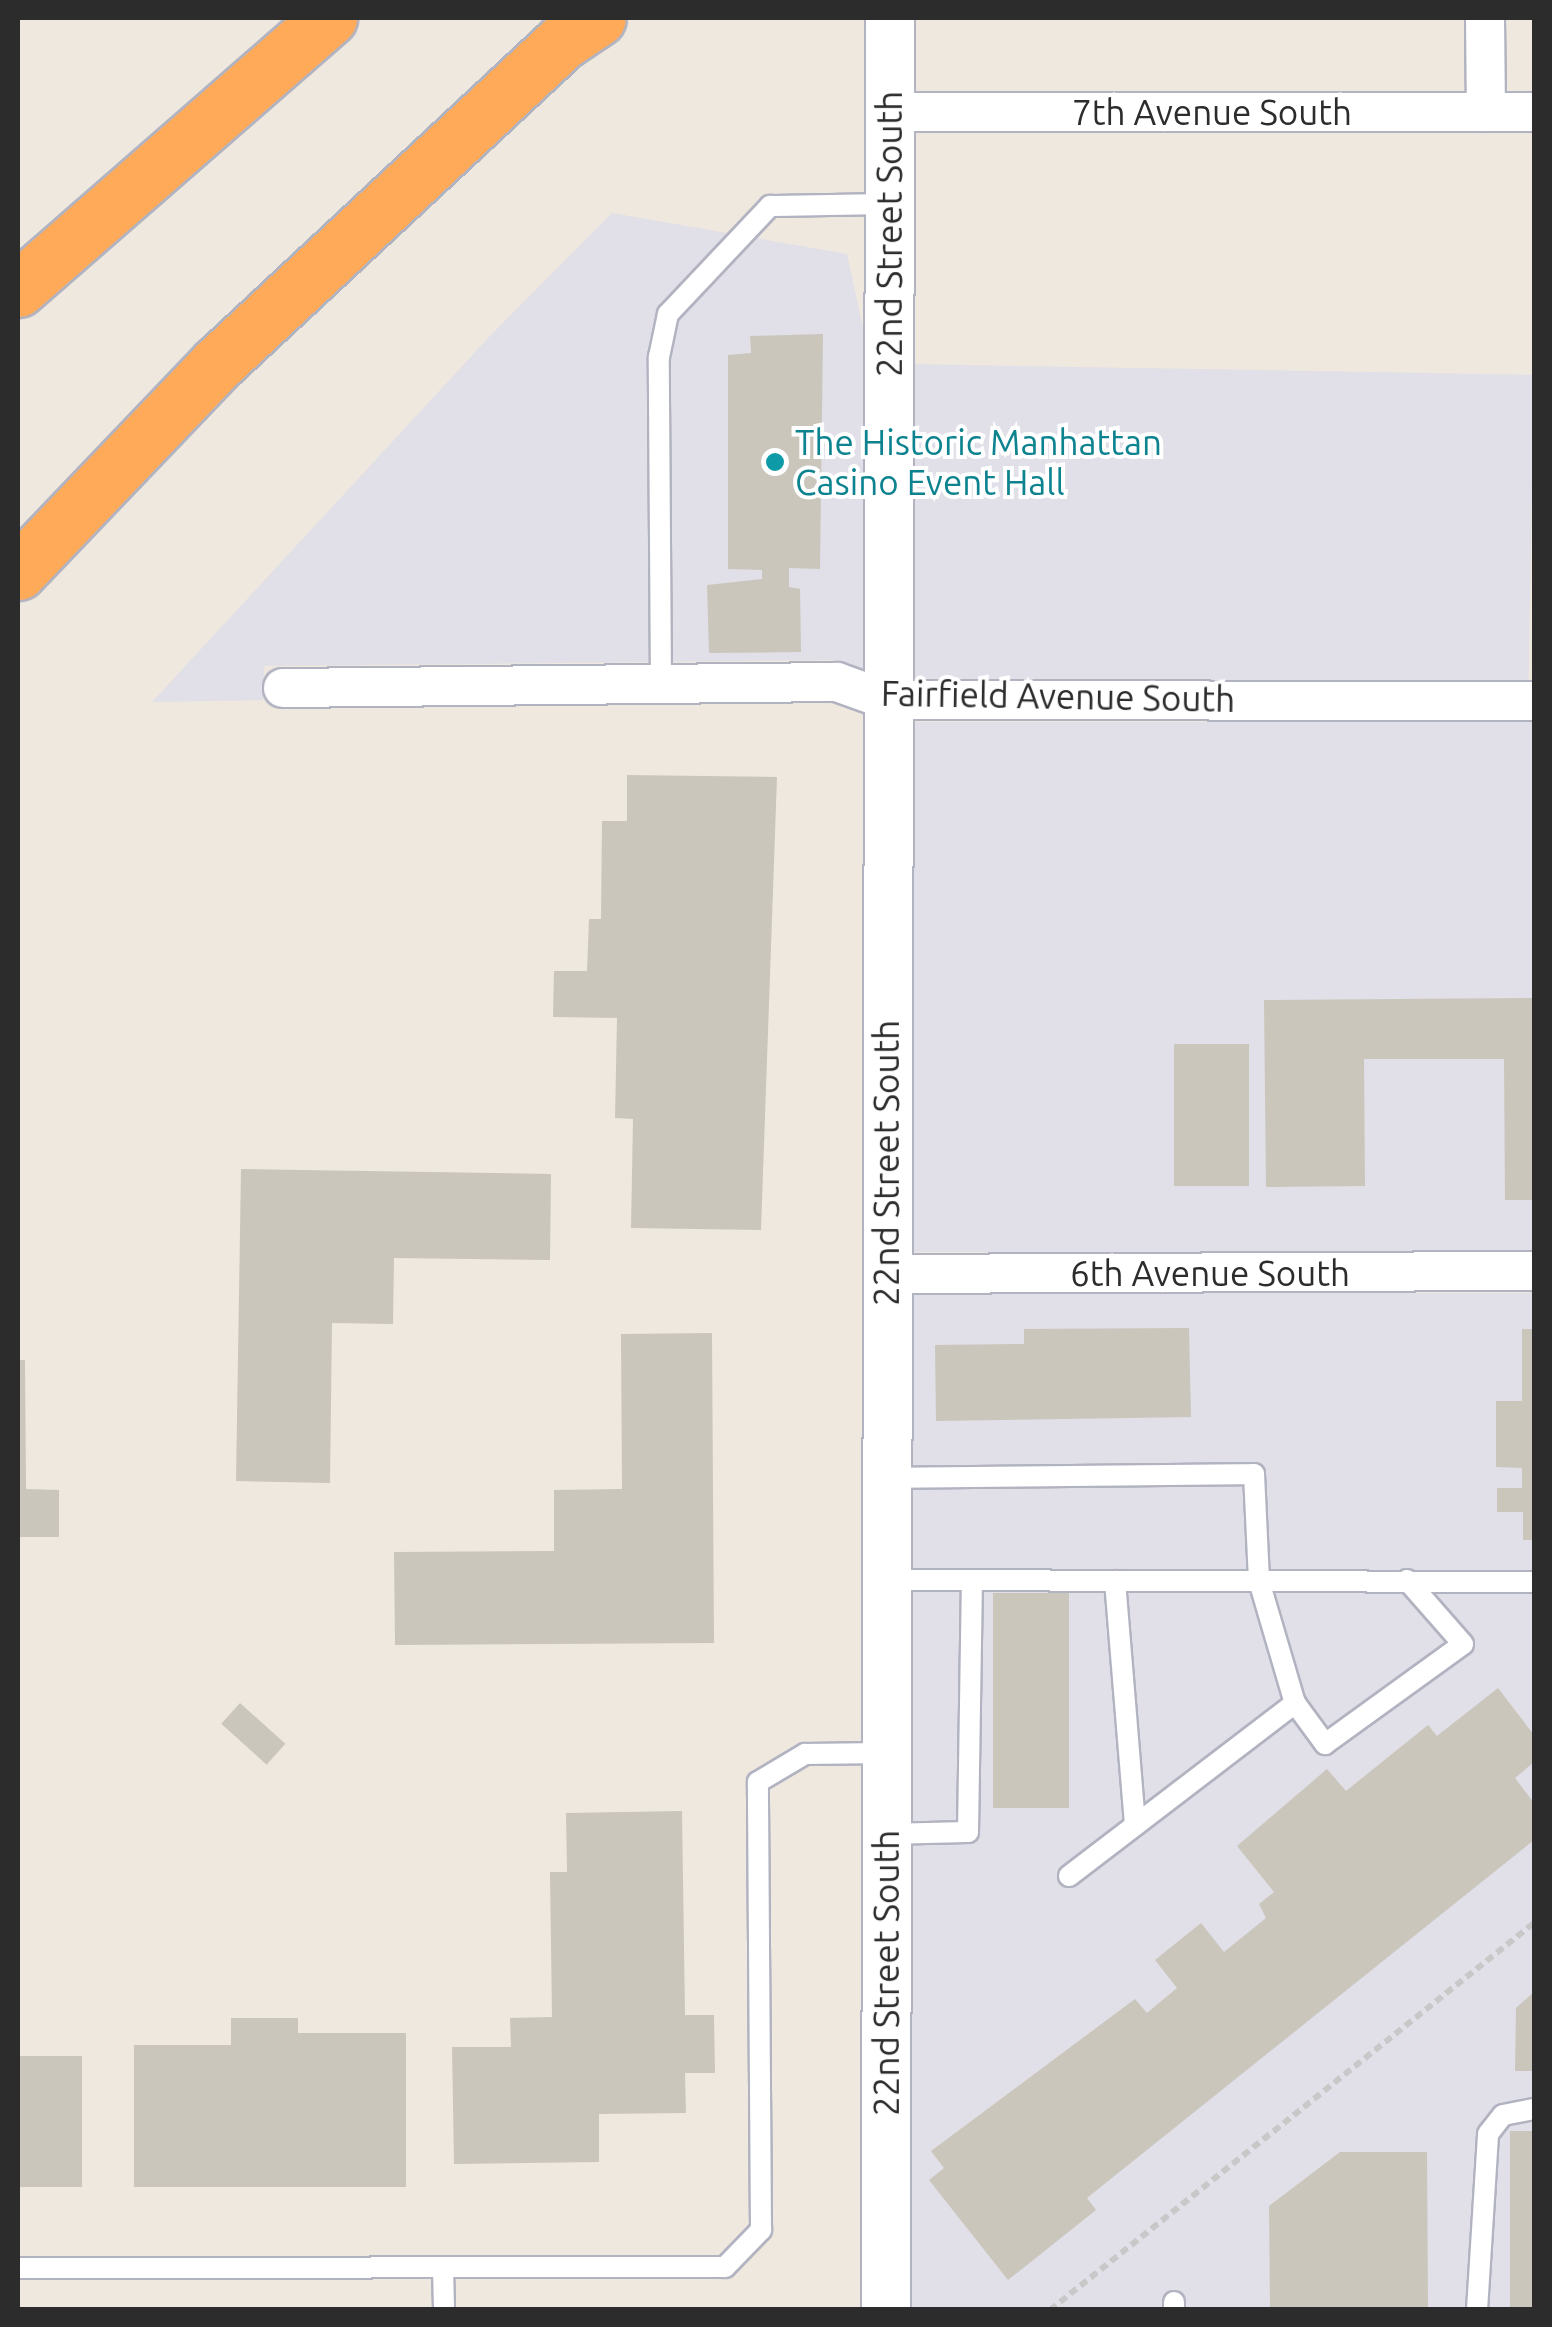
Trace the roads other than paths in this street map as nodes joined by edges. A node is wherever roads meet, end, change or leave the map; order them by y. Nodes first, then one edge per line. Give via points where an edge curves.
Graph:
1 (329, 18) edge
2 (598, 18) edge
3 (890, 18) edge
4 (1485, 18) edge
5 (890, 112) junction
6 (1486, 112) junction
7 (1534, 112) edge
8 (890, 204) junction
9 (18, 287) edge
10 (218, 363) junction
11 (18, 572) edge
12 (18, 598) edge
13 (660, 684) junction
14 (283, 688) dead end
15 (887, 700) junction
16 (1534, 701) edge
17 (1534, 1271) edge
18 (886, 1274) junction
19 (886, 1478) junction
20 (886, 1580) junction
21 (972, 1580) junction
22 (1407, 1580) junction
23 (1115, 1581) junction
24 (1259, 1581) junction
25 (1534, 1582) edge
26 (1295, 1703) junction
27 (886, 1753) junction
28 (1135, 1826) junction
29 (886, 1834) junction
30 (1069, 1876) dead end
31 (1534, 2110) edge
32 (18, 2268) edge
33 (443, 2268) junction
34 (444, 2310) edge
35 (886, 2310) edge
36 (1477, 2310) edge

1 - 9 highway
2 - 10 highway via 562,42
3 - 5 street, 22nd Street South
4 - 6 street
5 - 6 street, 7th Avenue South
5 - 8 street, 22nd Street South
6 - 7 street, 7th Avenue South
8 - 13 lane via 770,206 668,314 660,356
8 - 15 street, 22nd Street South
10 - 11 highway
10 - 12 highway
13 - 14 street, Fairfield Avenue South
13 - 15 street, Fairfield Avenue South via 837,682
15 - 16 street, Fairfield Avenue South
15 - 18 street, 22nd Street South
17 - 18 street, 6th Avenue South
18 - 19 street, 22nd Street South
19 - 20 street, 22nd Street South
19 - 24 lane via 1254,1474
20 - 21 lane
20 - 27 street, 22nd Street South
21 - 23 lane
21 - 29 lane via 968,1832
22 - 24 lane
22 - 25 lane
22 - 26 lane via 1463,1644 1324,1744
23 - 24 lane
23 - 28 lane
24 - 26 lane
26 - 28 lane
27 - 29 street, 22nd Street South
27 - 33 lane via 805,1754 758,1782 761,2230 725,2267
28 - 30 lane
29 - 35 street, 22nd Street South
31 - 36 lane via 1503,2115 1488,2134
32 - 33 lane
33 - 34 lane

